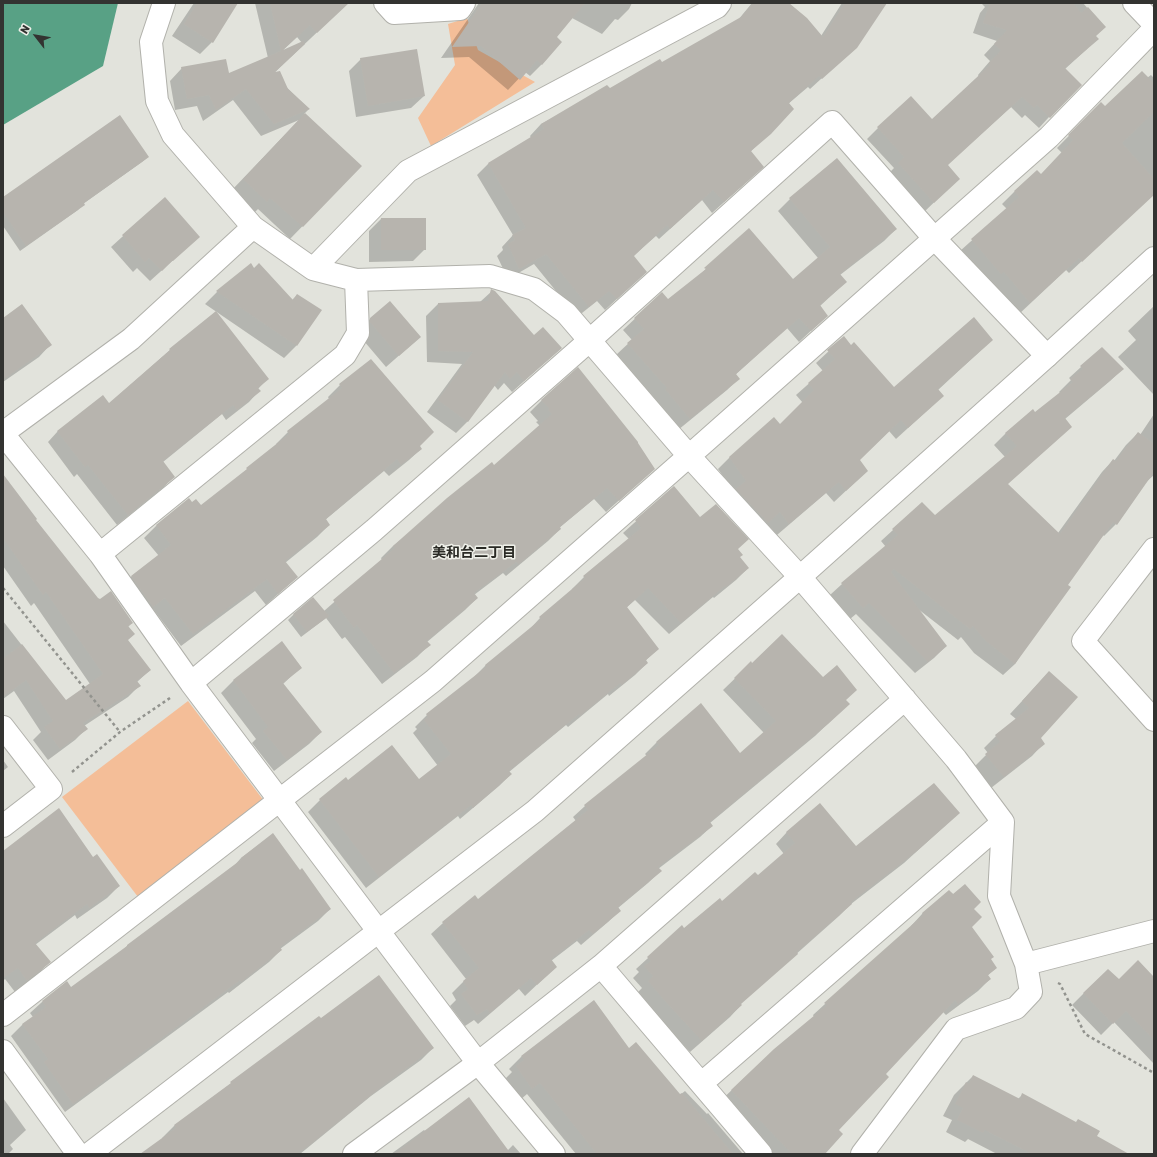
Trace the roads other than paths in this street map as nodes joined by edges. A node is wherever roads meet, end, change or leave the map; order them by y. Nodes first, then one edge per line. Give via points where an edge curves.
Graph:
1 (164, 3) edge
2 (384, 3) edge
3 (464, 3) edge
4 (1134, 3) edge
5 (715, 4) edge
6 (1154, 24) edge
7 (1154, 29) edge
8 (253, 227) junction
9 (934, 238) junction
10 (1154, 258) edge
11 (313, 269) junction
12 (356, 280) junction
13 (589, 341) junction
14 (1047, 356) junction
15 (3, 433) edge
16 (690, 456) junction
17 (1154, 549) edge
18 (100, 554) junction
19 (800, 577) junction
20 (191, 683) junction
21 (905, 699) junction
22 (1153, 717) edge
23 (3, 727) edge
24 (280, 801) junction
25 (1003, 822) junction
26 (3, 826) edge
27 (1154, 931) edge
28 (379, 932) junction
29 (1026, 964) junction
30 (601, 966) junction
31 (3, 1015) edge
32 (3, 1051) edge
33 (478, 1063) junction
34 (702, 1083) junction
35 (78, 1154) edge
36 (89, 1154) edge
37 (354, 1154) edge
38 (554, 1154) edge
39 (761, 1154) edge
40 (862, 1154) edge

1 - 8 street via 151,42 157,101 173,135
2 - 3 street via 394,14 460,9
4 - 6 street
5 - 11 street via 408,171
7 - 9 street via 1048,137
8 - 11 street
8 - 15 street via 131,339
9 - 13 street via 832,122
9 - 14 street
9 - 16 street
10 - 14 street
11 - 12 street
12 - 13 street via 490,276 534,289 566,313
12 - 18 street via 358,333 345,355
13 - 16 street
13 - 20 street via 374,530
14 - 19 street
15 - 18 street
16 - 19 street
16 - 24 street via 433,681
17 - 22 street via 1083,641
18 - 20 street
19 - 21 street
19 - 28 street via 535,811
20 - 24 street
21 - 25 street via 956,759
21 - 30 street
23 - 26 street via 51,789
24 - 28 street
24 - 31 street
25 - 29 street via 999,896
25 - 34 street
27 - 29 street
28 - 33 street
28 - 36 street
29 - 40 street via 1031,992 1016,1008 956,1029
30 - 33 street
30 - 34 street
32 - 35 street
33 - 37 street
33 - 38 street
34 - 39 street

